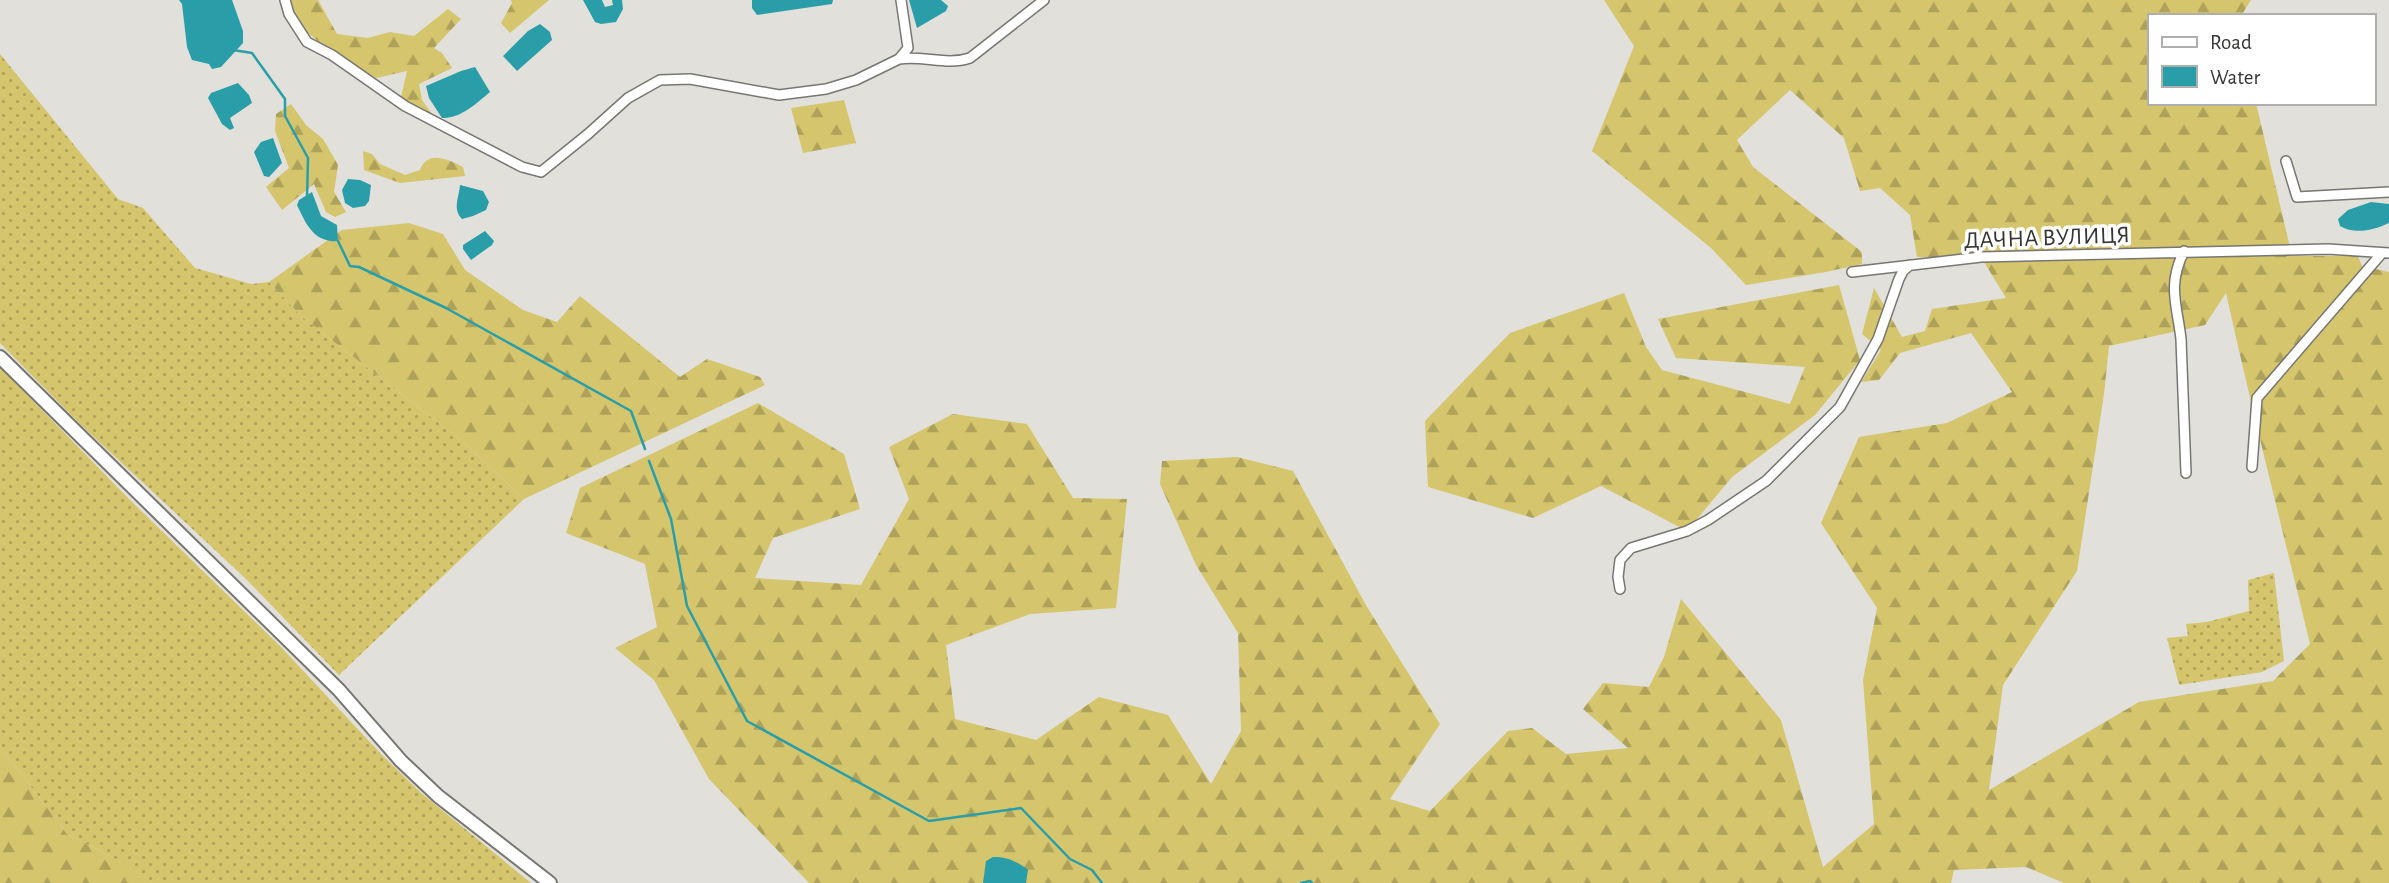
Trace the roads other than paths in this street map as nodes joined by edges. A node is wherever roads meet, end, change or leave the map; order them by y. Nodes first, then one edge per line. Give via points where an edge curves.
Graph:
1 (285, 0) edge
2 (901, 0) edge
3 (1044, 0) edge
4 (899, 59) junction
5 (2286, 161) dead end
6 (2389, 192) edge
7 (2184, 251) junction
8 (2386, 253) edge
9 (1912, 264) junction
10 (1852, 272) dead end
11 (0, 357) edge
12 (2252, 467) dead end
13 (2186, 473) dead end
14 (1620, 589) dead end
15 (550, 883) edge

1 - 4 street via 289,15 307,41 405,106 522,167 541,172 628,99 660,80 690,79 779,95 856,80
2 - 4 street via 908,48
3 - 4 street via 970,58 958,62 915,56
5 - 6 street via 2297,197
7 - 8 street, ДАЧНА ВУЛИЦЯ
7 - 9 street, ДАЧНА ВУЛИЦЯ via 1981,257
7 - 13 street via 2175,270 2174,306 2181,340
8 - 12 street via 2257,398
9 - 10 street, ДАЧНА ВУЛИЦЯ
9 - 14 street via 1903,271 1878,339 1840,407 1766,481 1687,531 1631,548 1620,561
11 - 15 street via 339,690 401,761 438,796

